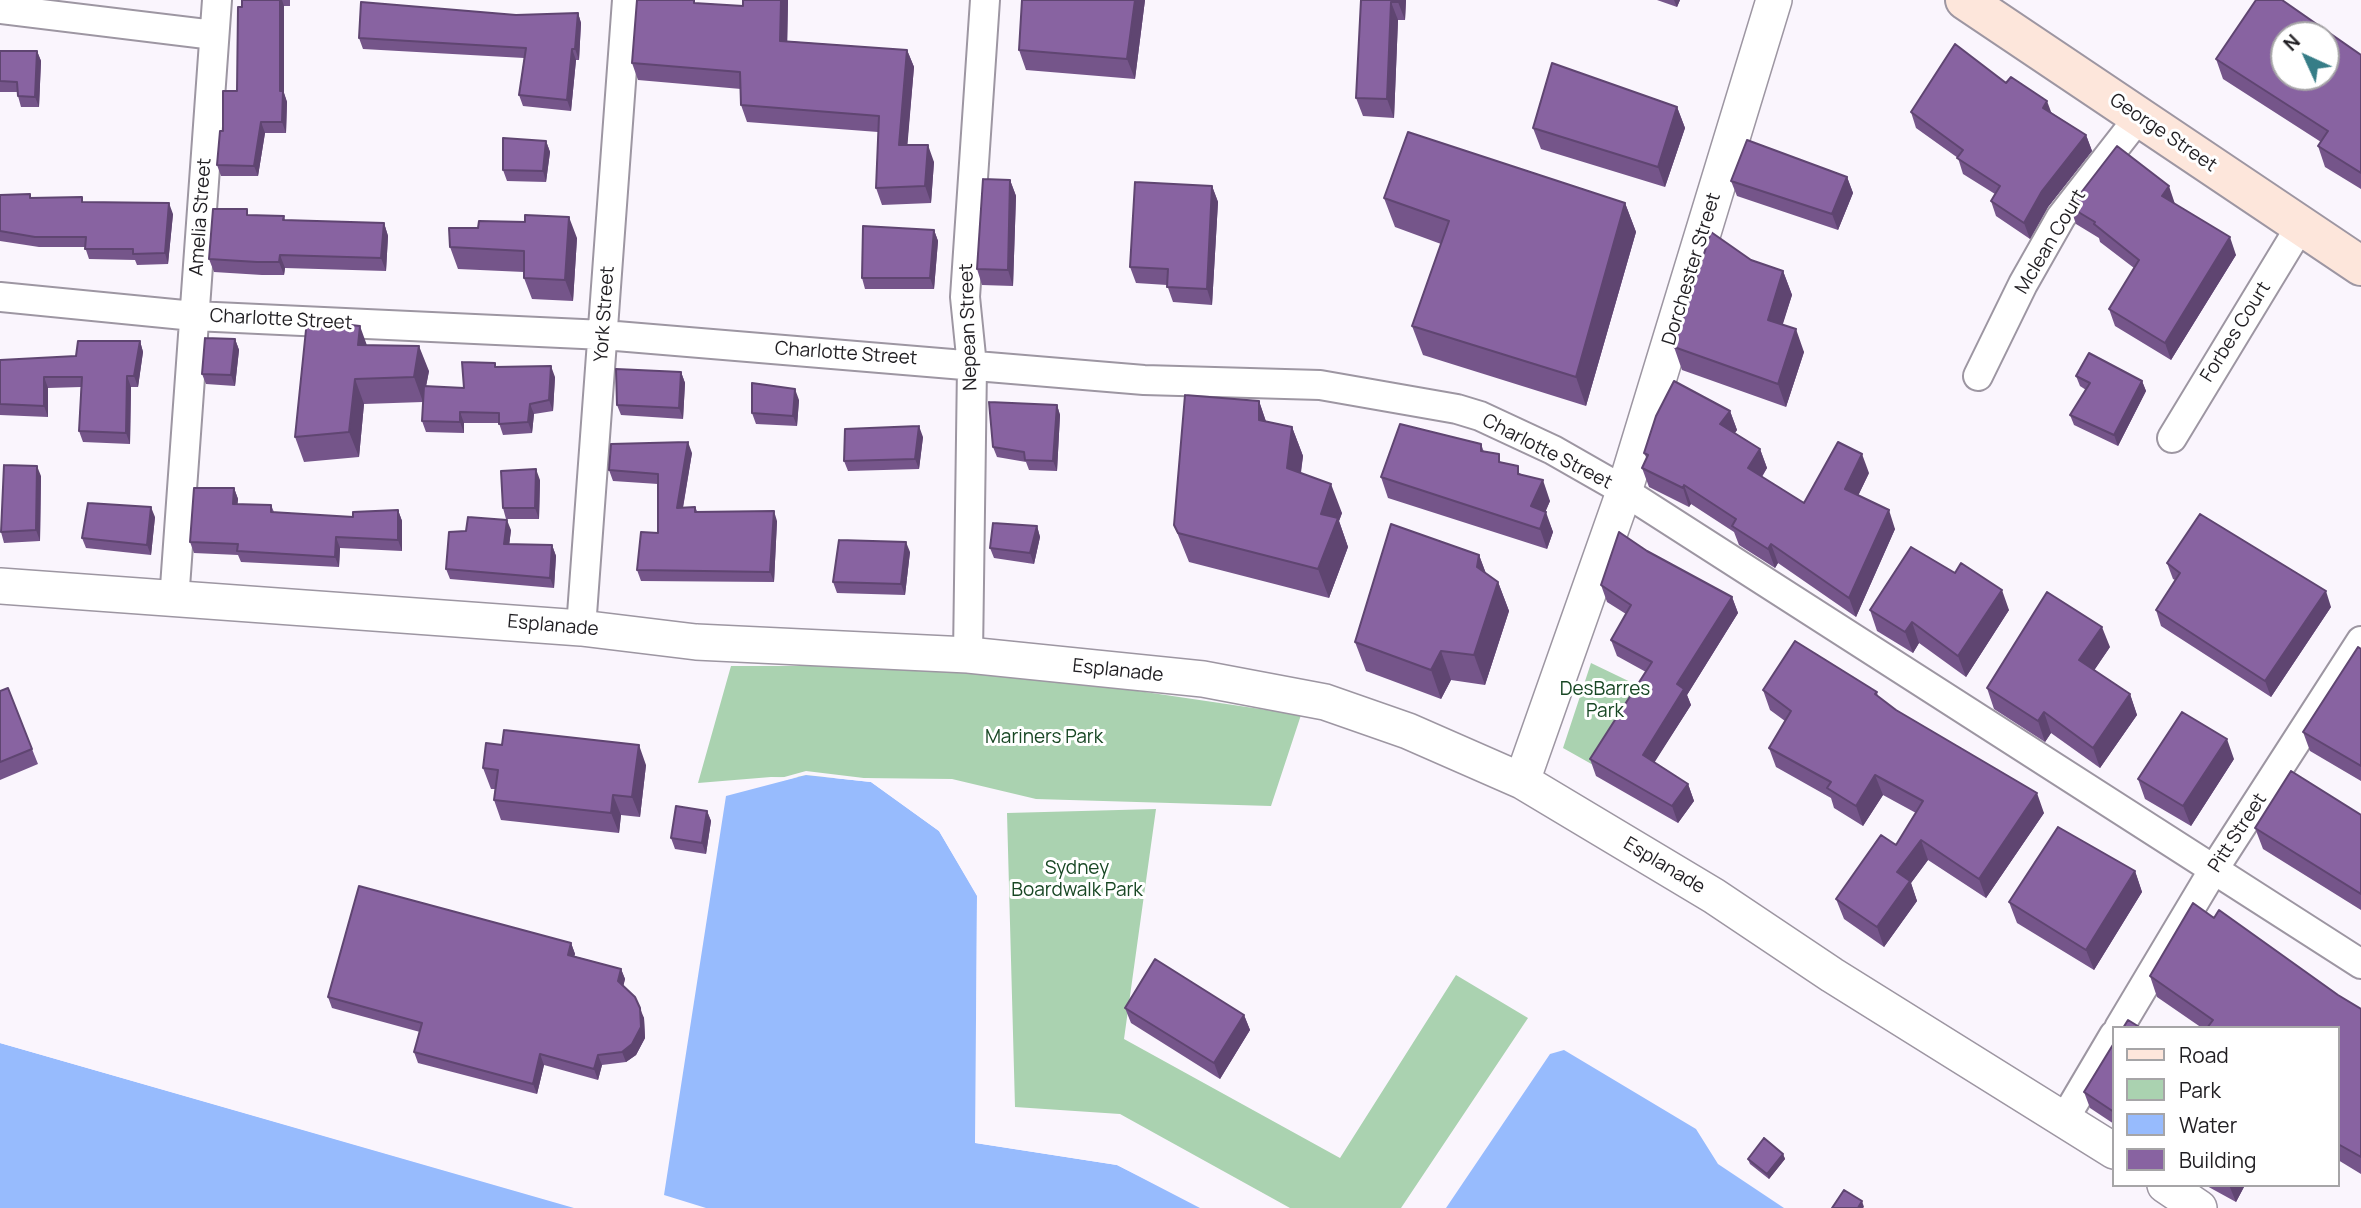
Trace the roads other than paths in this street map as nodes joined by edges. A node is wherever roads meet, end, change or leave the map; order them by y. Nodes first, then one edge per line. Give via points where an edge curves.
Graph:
1 (217, 0) edge
2 (627, 0) edge
3 (985, 0) edge
4 (1774, 0) edge
5 (1965, 0) edge
6 (0, 9) edge
7 (214, 35) junction
8 (2139, 117) junction
9 (2300, 227) junction
10 (2361, 266) edge
11 (0, 298) edge
12 (194, 316) junction
13 (604, 335) junction
14 (972, 366) junction
15 (1978, 376) dead end
16 (2172, 438) dead end
17 (1623, 492) junction
18 (0, 586) edge
19 (174, 601) junction
20 (581, 628) junction
21 (2361, 641) edge
22 (968, 655) junction
23 (1522, 781) junction
24 (2214, 869) junction
25 (2361, 964) edge
26 (2120, 1026) edge
27 (2112, 1038) edge
28 (2065, 1118) junction
29 (2112, 1151) edge
30 (2168, 1187) edge
31 (2199, 1208) edge

1 - 7 street, Amelia Street
2 - 13 street, York Street
3 - 14 street, Nepean Street via 965,297
4 - 17 street, Dorchester Street
5 - 8 main road, George Street
6 - 7 street
7 - 12 street, Amelia Street
8 - 9 main road, George Street
8 - 15 street, Mclean Court via 2061,217
9 - 10 main road, George Street
9 - 16 street, Forbes Court
11 - 12 street, Charlotte Street
12 - 13 street, Charlotte Street
12 - 19 street, Amelia Street
13 - 14 street, Charlotte Street
13 - 20 street, York Street
14 - 17 street, Charlotte Street via 1144,380 1320,385 1417,400 1480,416 1553,450
14 - 22 street, Nepean Street
17 - 23 street, Dorchester Street
17 - 24 street, Charlotte Street
18 - 19 street, Esplanade
19 - 20 street, Esplanade
20 - 22 street, Esplanade via 696,642
21 - 24 street, Pitt Street
22 - 23 street, Esplanade via 1203,678 1299,696 1395,726
23 - 28 street, Esplanade via 1714,896 1832,975
24 - 25 street
24 - 26 street, Pitt Street
27 - 28 street
28 - 29 street, Esplanade
30 - 31 street

